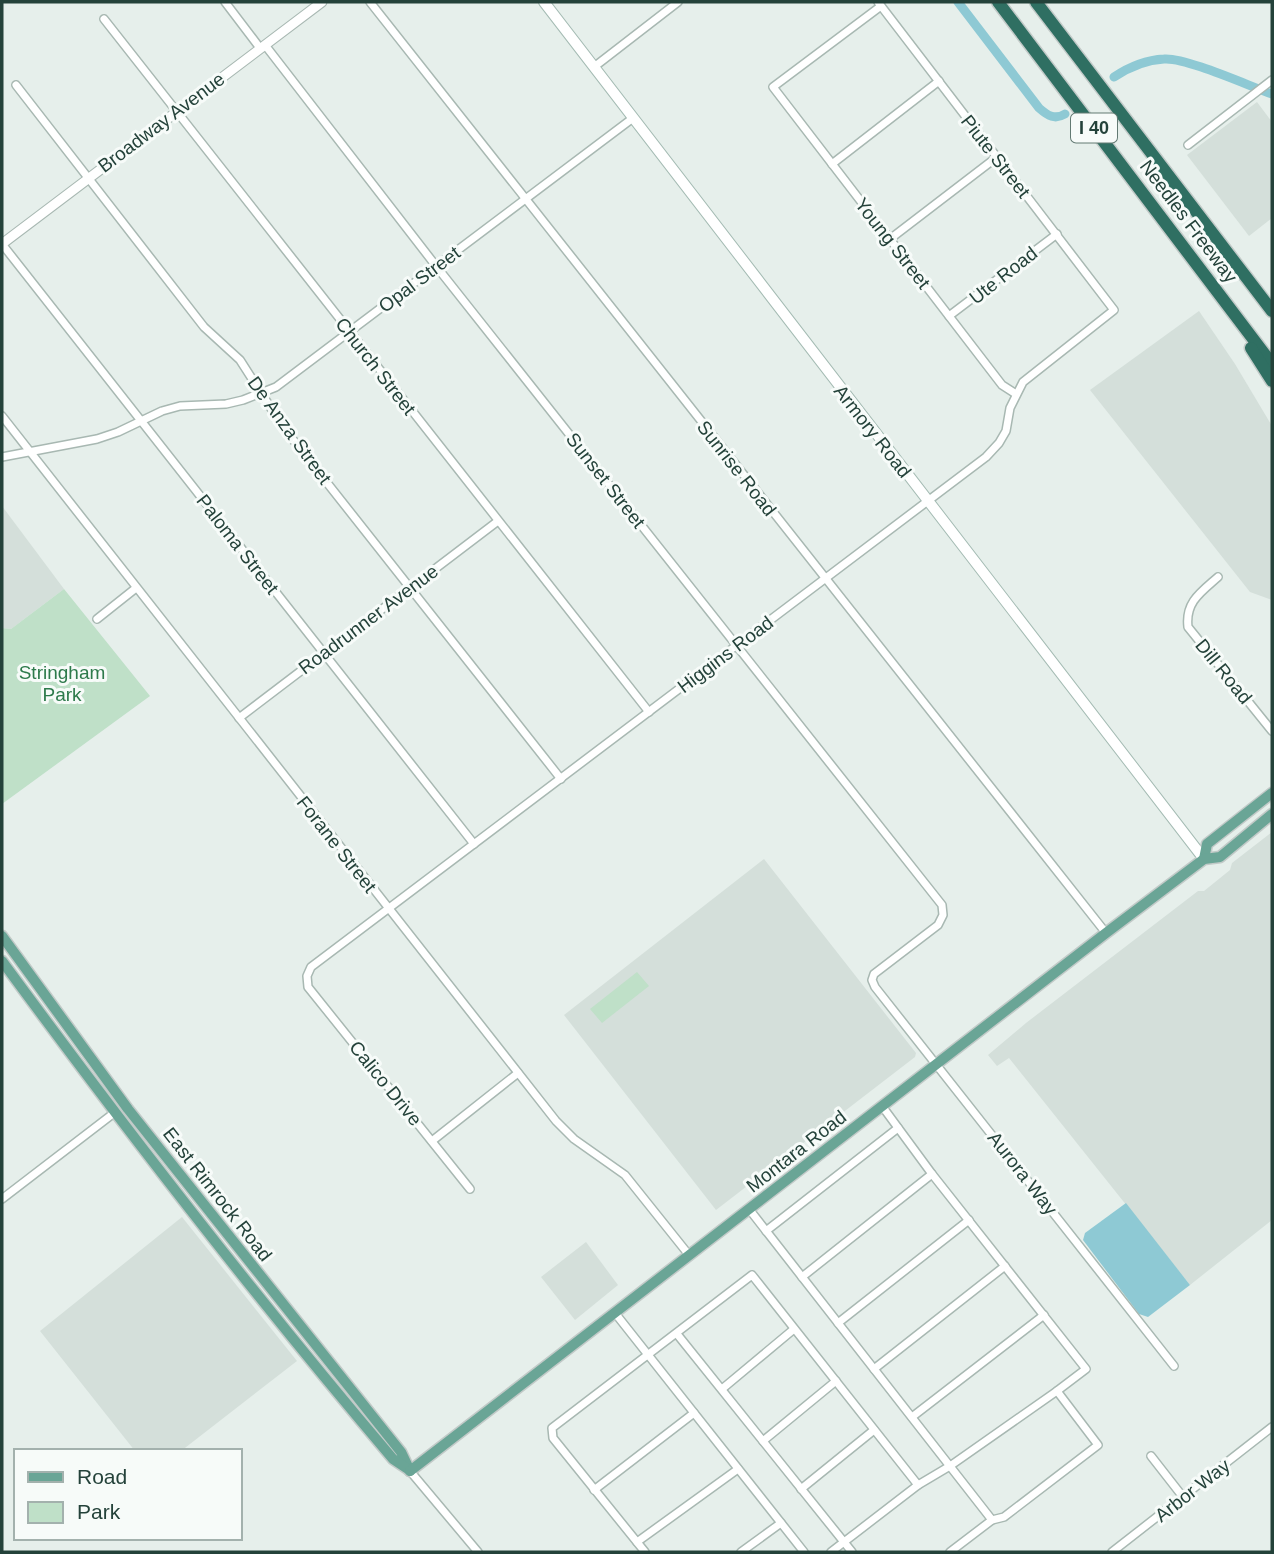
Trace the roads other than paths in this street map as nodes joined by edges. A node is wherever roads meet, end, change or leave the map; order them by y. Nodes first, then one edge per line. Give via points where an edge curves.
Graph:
1 (225, 2) edge
2 (321, 2) edge
3 (370, 2) edge
4 (544, 2) edge
5 (678, 2) edge
6 (998, 2) edge
7 (1036, 2) edge
8 (879, 4) edge
9 (104, 19) dead end
10 (262, 47) junction
11 (594, 66) junction
12 (1272, 80) edge
13 (939, 81) junction
14 (16, 85) dead end
15 (177, 111) junction
16 (633, 118) junction
17 (1188, 145) dead end
18 (997, 157) junction
19 (832, 164) junction
20 (88, 178) junction
21 (1176, 185) junction
22 (525, 199) junction
23 (1056, 234) junction
24 (890, 239) junction
25 (2, 244) edge
26 (1189, 254) junction
27 (436, 266) junction
28 (1272, 296) edge
29 (1114, 310) joint
30 (1272, 311) edge
31 (949, 316) junction
32 (349, 332) junction
33 (1272, 364) edge
34 (1272, 381) edge
35 (261, 393) junction
36 (1016, 394) junction
37 (2, 416) edge
38 (140, 421) junction
39 (30, 452) junction
40 (2, 457) edge
41 (927, 501) junction
42 (498, 521) junction
43 (1218, 577) dead end
44 (824, 579) junction
45 (411, 587) junction
46 (136, 588) junction
47 (97, 619) dead end
48 (736, 645) junction
49 (324, 653) junction
50 (649, 712) junction
51 (239, 718) junction
52 (1272, 731) edge
53 (561, 779) junction
54 (1272, 793) edge
55 (1272, 814) edge
56 (474, 844) junction
57 (1204, 859) junction
58 (387, 908) junction
59 (1106, 933) junction
60 (2, 936) edge
61 (2, 961) edge
62 (307, 976) joint
63 (872, 980) joint
64 (936, 1064) junction
65 (518, 1073) junction
66 (882, 1106) junction
67 (114, 1113) junction
68 (898, 1128) junction
69 (432, 1141) junction
70 (932, 1174) junction
71 (470, 1189) dead end
72 (2, 1199) edge
73 (749, 1209) junction
74 (969, 1220) junction
75 (766, 1231) junction
76 (689, 1255) junction
77 (1005, 1266) junction
78 (802, 1277) junction
79 (615, 1313) junction
80 (1044, 1315) junction
81 (838, 1323) junction
82 (794, 1329) junction
83 (677, 1334) junction
84 (648, 1355) junction
85 (1174, 1366) dead end
86 (874, 1369) junction
87 (836, 1381) junction
88 (722, 1389) junction
89 (1057, 1391) junction
90 (694, 1413) junction
91 (912, 1417) junction
92 (1272, 1427) edge
93 (874, 1430) junction
94 (763, 1441) junction
95 (1151, 1456) dead end
96 (950, 1466) junction
97 (738, 1469) junction
98 (410, 1471) junction
99 (918, 1485) junction
100 (801, 1489) junction
101 (594, 1490) junction
102 (1183, 1497) junction
103 (992, 1520) junction
104 (781, 1523) junction
105 (637, 1542) junction
106 (844, 1543) junction
107 (478, 1552) edge
108 (645, 1552) edge
109 (741, 1552) edge
110 (804, 1552) edge
111 (831, 1552) edge
112 (852, 1552) edge
113 (950, 1552) edge
114 (1112, 1552) edge

1 - 10 street, Sunset Street
2 - 10 street, Broadway Avenue
3 - 22 street, Sunrise Road
4 - 11 main road, Armory Road
5 - 11 street
6 - 26 highway, Needles Freeway / I 40
7 - 21 highway, Needles Freeway / I 40
8 - 13 street, Piute Street
8 - 19 street, Young Street via 773,87
9 - 15 street, Church Street
10 - 15 street, Broadway Avenue
10 - 27 street, Sunset Street
11 - 16 main road, Armory Road
12 - 17 street
13 - 18 street, Piute Street
13 - 19 street
14 - 20 street, De Anza Street
15 - 20 street, Broadway Avenue
15 - 32 street, Church Street
16 - 22 street, Opal Street
16 - 41 main road, Armory Road
18 - 23 street, Piute Street
18 - 24 street
19 - 24 street, Young Street
20 - 25 street, Broadway Avenue
20 - 35 street, De Anza Street via 204,327 240,360
21 - 28 highway
21 - 30 highway, Needles Freeway / I 40
22 - 27 street, Opal Street
22 - 44 street, Sunrise Road
23 - 29 street, Piute Street
23 - 31 street, Ute Road
24 - 31 street, Young Street
25 - 38 street, Paloma Street
26 - 33 highway, Needles Freeway / I 40
26 - 34 highway
27 - 32 street, Opal Street
27 - 48 street, Sunset Street
29 - 36 street, Higgins Road via 1030,375
31 - 36 street, Young Street via 1002,386
32 - 35 street, Opal Street via 290,378
32 - 42 street, Church Street
35 - 38 street, Opal Street via 226,404 180,406
35 - 45 street, De Anza Street
36 - 41 street, Higgins Road via 999,443
37 - 39 street, Forane Street
38 - 39 street, Opal Street via 97,439
38 - 49 street, Paloma Street
39 - 40 street, Opal Street
39 - 46 street, Forane Street
41 - 44 street, Higgins Road
41 - 57 main road, Armory Road
42 - 45 street, Roadrunner Avenue
42 - 50 street, Church Street
43 - 52 street, Dill Road via 1197,596 1187,613 1188,627
44 - 48 street, Higgins Road
44 - 59 street, Sunrise Road
45 - 49 street, Roadrunner Avenue
45 - 53 street, De Anza Street
46 - 47 street
46 - 51 street, Forane Street
48 - 50 street, Higgins Road
48 - 63 street, Sunset Street via 942,905 938,925
49 - 51 street, Roadrunner Avenue
49 - 56 street, Paloma Street
50 - 53 street, Higgins Road
51 - 58 street, Forane Street
53 - 56 street, Higgins Road
54 - 57 main road, Montara Road via 1207,844
55 - 57 main road, Montara Road via 1220,857
56 - 58 street, Higgins Road
57 - 59 main road, Montara Road
58 - 62 street, Higgins Road via 311,967
58 - 65 street, Forane Street
59 - 64 main road, Montara Road
60 - 98 main road, East Rimrock Road via 128,1109 401,1452
61 - 67 main road, East Rimrock Road
62 - 69 street, Calico Drive via 309,987
63 - 64 street, Aurora Way
64 - 66 main road, Montara Road
64 - 85 street, Aurora Way
65 - 69 street
65 - 76 street, Forane Street via 565,1130 625,1175
66 - 68 street
66 - 73 main road, Montara Road
67 - 72 street
67 - 98 main road, East Rimrock Road via 315,1367 393,1459
68 - 70 street
68 - 75 street
69 - 71 street, Calico Drive
70 - 74 street
70 - 78 street
73 - 75 street
73 - 76 main road, Montara Road
74 - 77 street
74 - 81 street
75 - 78 street
76 - 79 main road, Montara Road
77 - 80 street
77 - 86 street
78 - 81 street
79 - 84 street
79 - 98 main road, Montara Road
80 - 89 street via 1086,1369
80 - 91 street
81 - 86 street
82 - 83 street via 752,1275
82 - 87 street
82 - 88 street
83 - 84 street
83 - 88 street
84 - 90 street
84 - 101 street via 552,1428 553,1438
86 - 91 street
87 - 93 street
87 - 94 street
88 - 94 street
89 - 96 street
89 - 103 street via 1098,1445 1004,1517
90 - 97 street
90 - 101 street
91 - 96 street
92 - 102 street, Arbor Way
93 - 99 street
93 - 100 street
94 - 100 street
95 - 102 street
96 - 99 street
96 - 103 street
97 - 104 street
97 - 105 street
98 - 107 street, East Rimrock Road
99 - 106 street
100 - 106 street
101 - 105 street
102 - 114 street, Arbor Way
103 - 113 street
104 - 109 street
104 - 110 street
105 - 108 street
106 - 111 street
106 - 112 street

